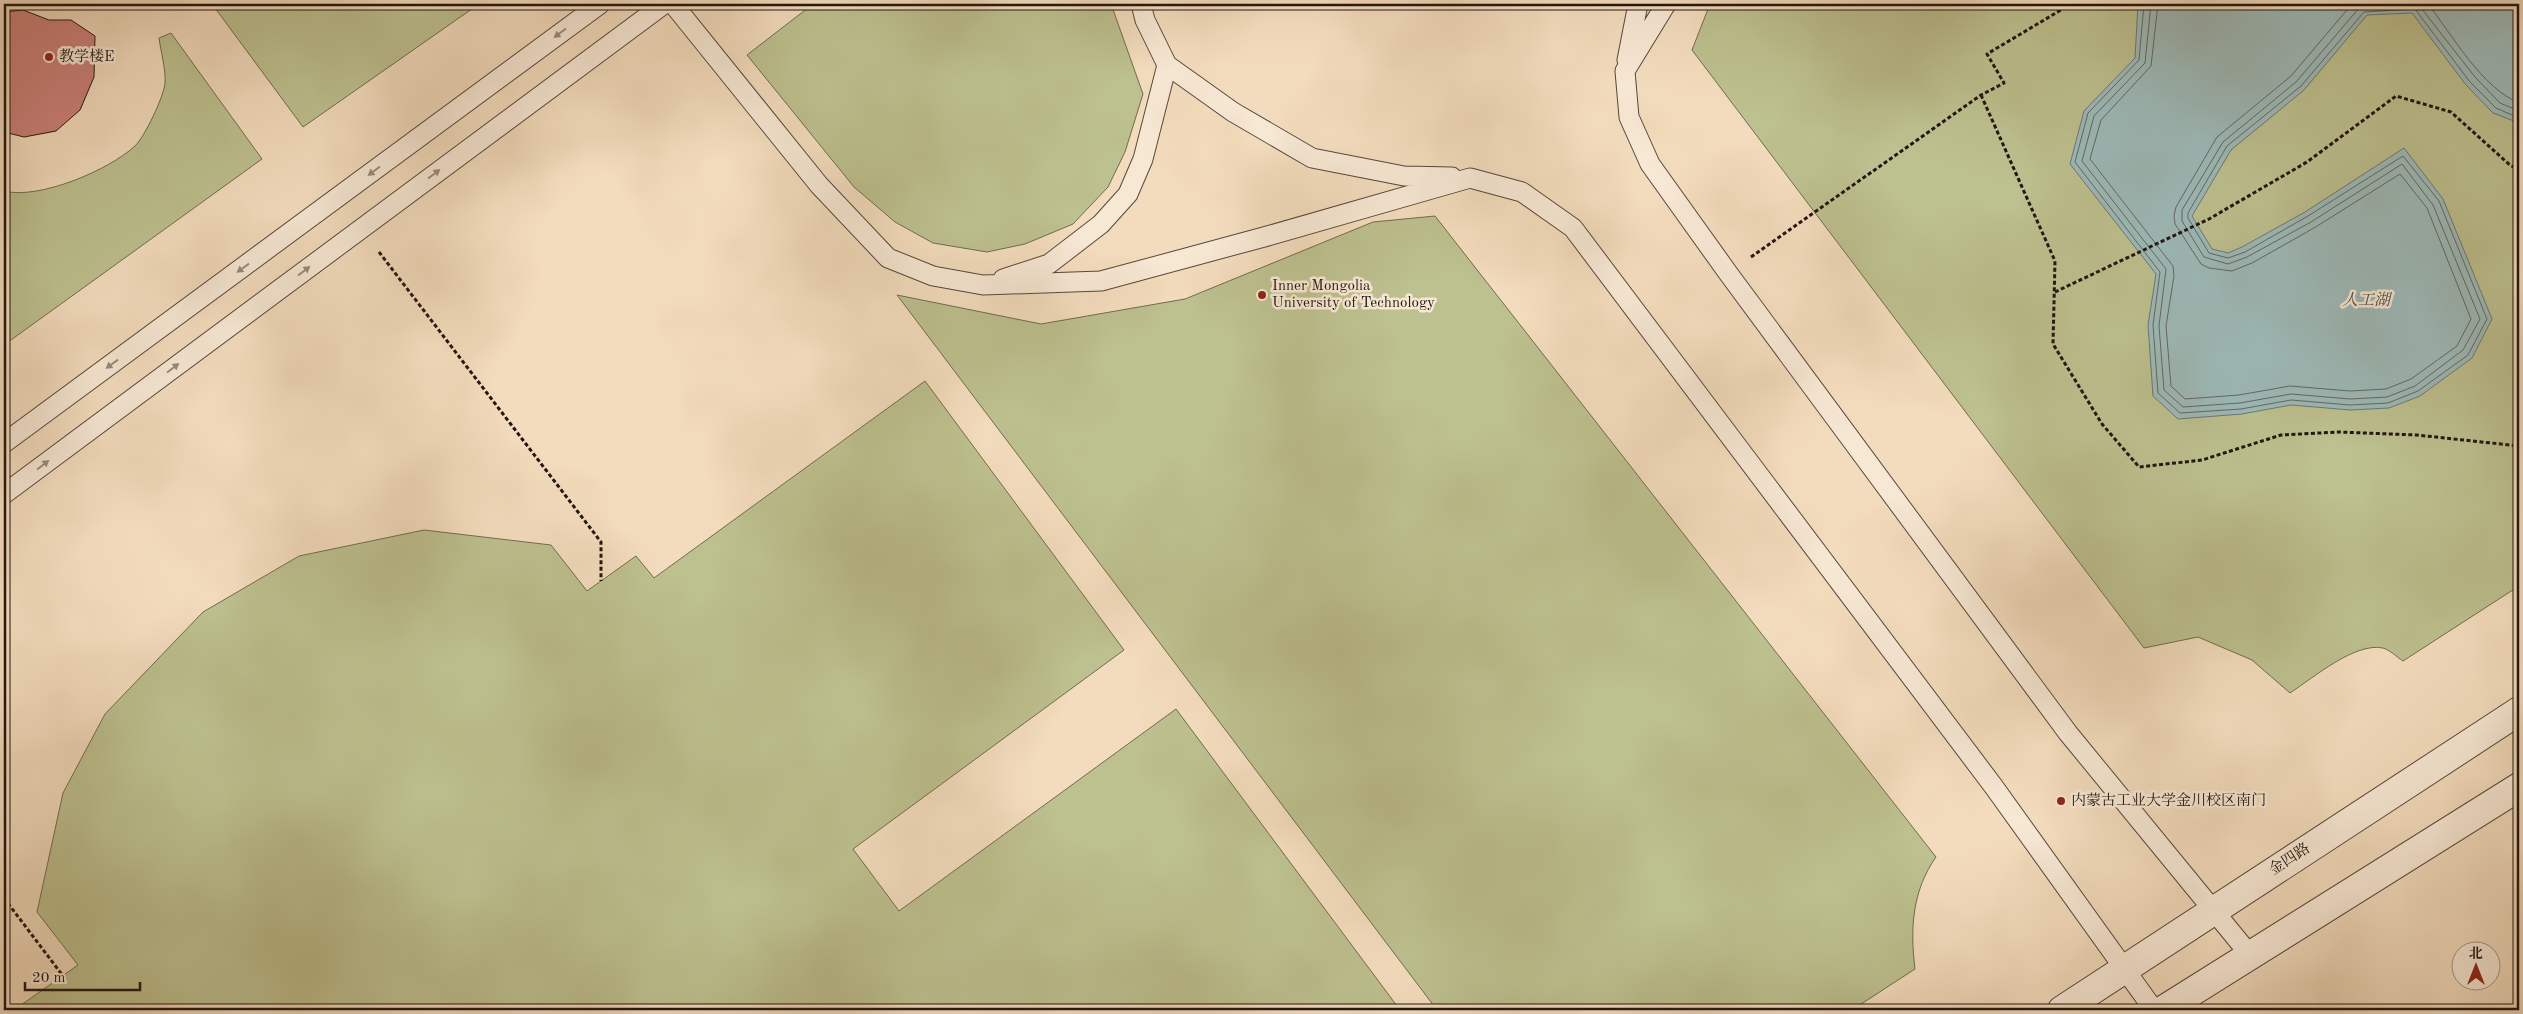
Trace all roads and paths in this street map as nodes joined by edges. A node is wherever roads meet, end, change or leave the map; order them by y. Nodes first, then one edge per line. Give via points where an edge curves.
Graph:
1 (600, 4) edge
2 (664, 4) edge
3 (673, 4) edge
4 (1140, 4) edge
5 (1638, 4) edge
6 (1666, 4) edge
7 (2071, 4) edge
8 (1167, 65) junction
9 (1625, 71) junction
10 (1981, 95) junction
11 (2519, 168) edge
12 (1470, 178) junction
13 (361, 228) junction
14 (1728, 273) junction
15 (983, 285) junction
16 (2055, 292) junction
17 (4, 443) edge
18 (2519, 446) edge
19 (4, 494) edge
20 (601, 581) dead end
21 (2519, 711) edge
22 (2519, 787) edge
23 (4, 898) edge
24 (2213, 910) junction
25 (2250, 955) junction
26 (2125, 969) junction
27 (63, 976) dead end
28 (2062, 1010) edge
29 (2154, 1010) edge
30 (2164, 1010) edge

1 -> 17 lane
13 -> 2 lane
3 - 15 lane via 819,185 888,258 933,276
4 - 8 lane
5 - 9 lane
6 - 9 lane
7 - 10 path via 1987,54 2004,84
8 - 12 lane via 1233,112 1312,158 1404,176
8 - 15 lane via 1143,158 1128,194 1101,224 1049,264
9 - 14 lane via 1629,117 1650,164
10 - 14 path
10 - 16 path via 2055,261
11 - 16 path via 2511,166 2451,112 2396,96 2307,162 2210,219
12 - 15 lane via 1101,281
12 - 26 lane via 1522,192 1573,228 1994,787
19 -> 13 lane
13 - 20 path via 601,542
14 - 24 lane via 2068,733
16 - 18 path via 2053,344 2102,424 2139,467 2202,460 2281,435 2310,433 2418,435
21 - 24 street, 金四路
22 - 25 street
23 - 27 path
24 - 25 lane
24 - 26 street, 金四路
25 - 30 street
26 - 28 street, 金四路
26 - 29 lane

